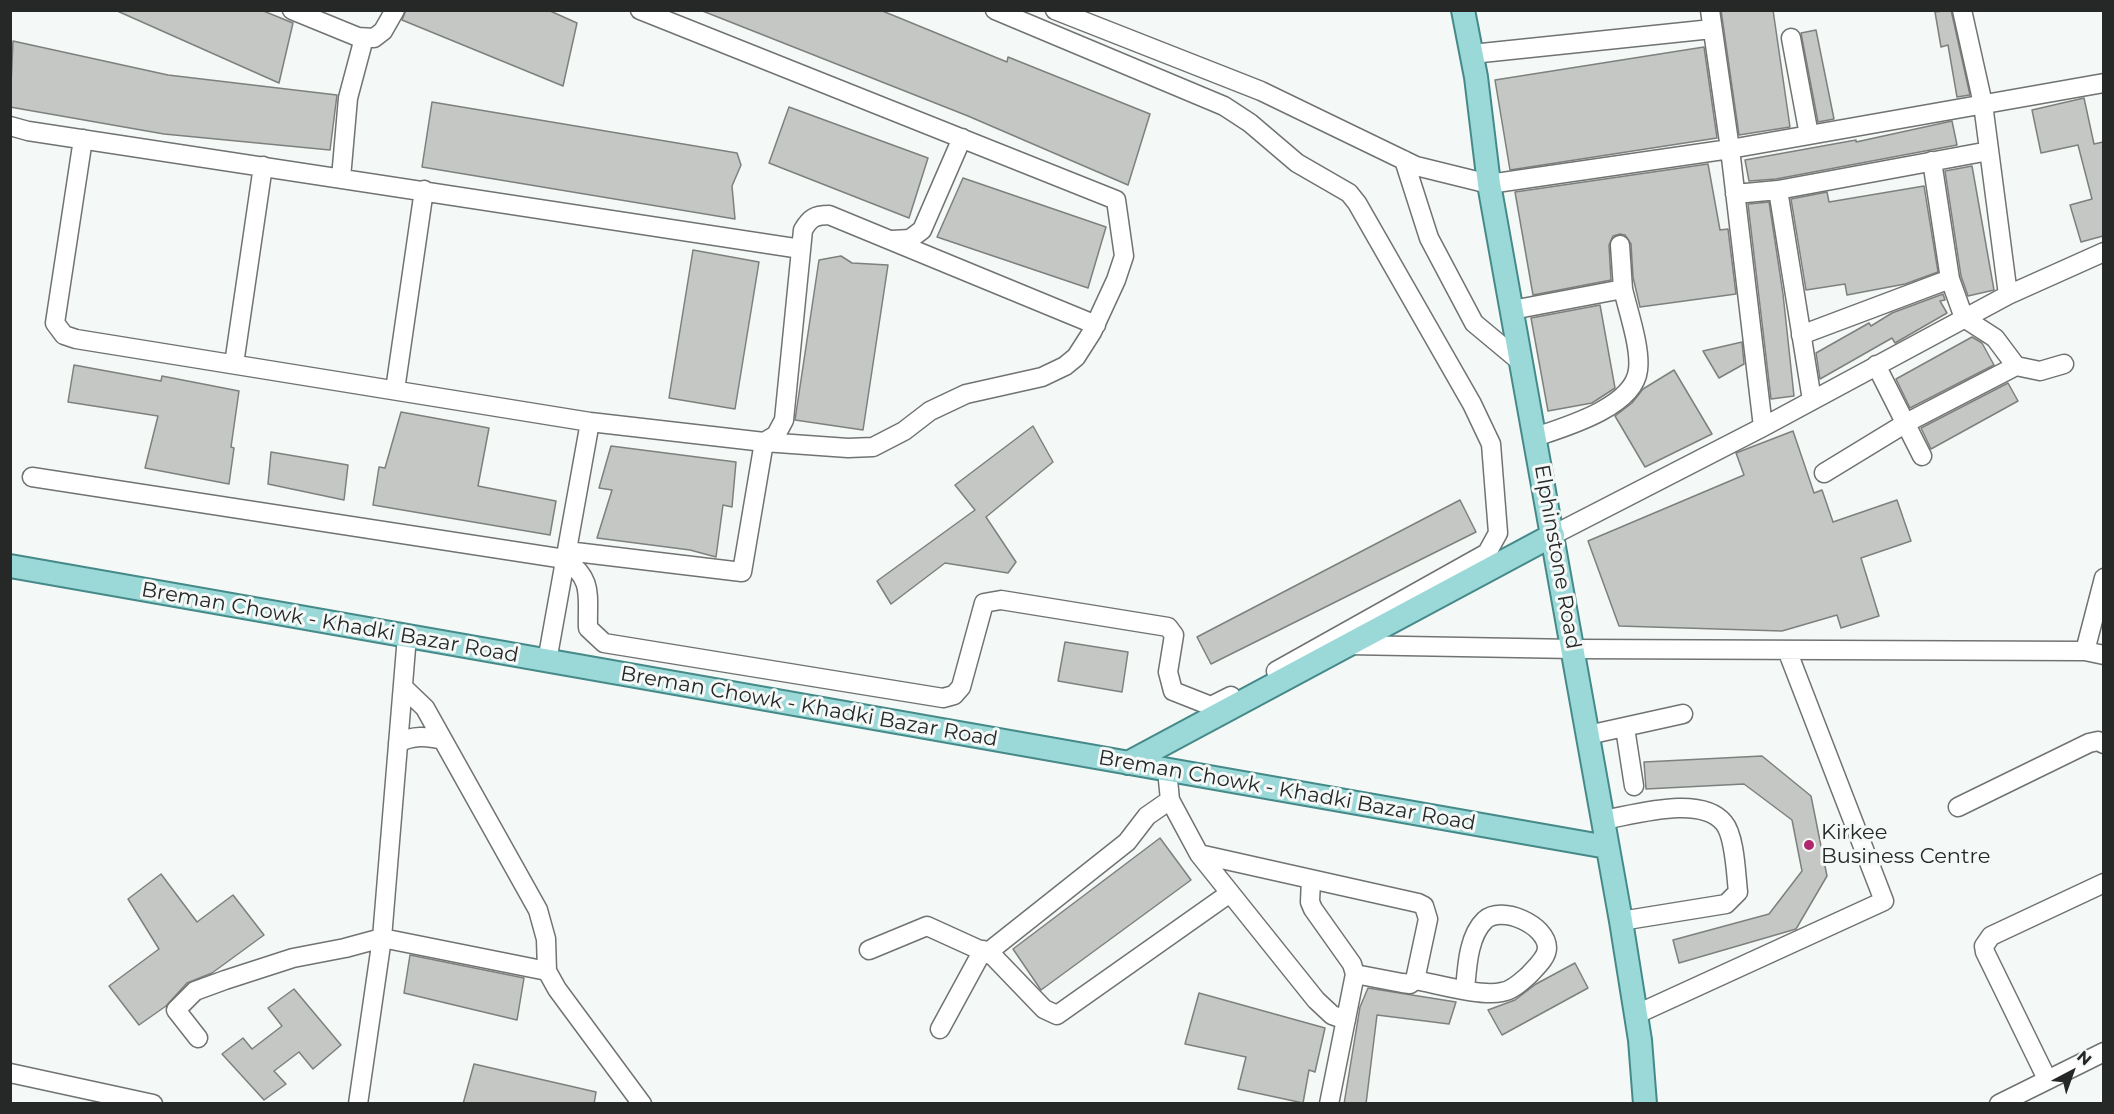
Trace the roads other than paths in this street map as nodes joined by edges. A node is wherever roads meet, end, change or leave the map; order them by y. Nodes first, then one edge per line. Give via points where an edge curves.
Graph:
1 (292, 10) edge
2 (395, 10) edge
3 (640, 10) edge
4 (995, 10) edge
5 (1055, 10) edge
6 (1463, 10) edge
7 (1710, 10) edge
8 (1962, 10) edge
9 (1712, 29) junction
10 (364, 38) junction
11 (1791, 38) dead end
12 (1472, 54) junction
13 (2103, 83) edge
14 (1983, 104) junction
15 (10, 126) edge
16 (1809, 135) junction
17 (962, 138) junction
18 (83, 139) junction
19 (1730, 149) junction
20 (1989, 151) junction
21 (1404, 160) junction
22 (1932, 161) junction
23 (263, 166) junction
24 (341, 177) junction
25 (1489, 184) junction
26 (424, 190) junction
27 (1778, 190) junction
28 (1735, 194) junction
29 (892, 240) junction
30 (1620, 244) dead end
31 (801, 249) junction
32 (2103, 252) edge
33 (1950, 279) junction
34 (1623, 289) junction
35 (2008, 295) junction
36 (1512, 310) junction
37 (1964, 318) junction
38 (1096, 325) junction
39 (1801, 335) junction
40 (1521, 363) junction
41 (234, 364) junction
42 (2064, 364) dead end
43 (1876, 365) junction
44 (2016, 366) junction
45 (394, 390) junction
46 (1812, 400) junction
47 (590, 422) junction
48 (1906, 423) junction
49 (1763, 427) junction
50 (1535, 437) junction
51 (764, 442) junction
52 (1922, 456) dead end
53 (1824, 473) dead end
54 (32, 477) dead end
55 (1553, 535) junction
56 (566, 555) junction
57 (10, 566) edge
58 (2103, 578) edge
59 (407, 636) junction
60 (2103, 641) edge
61 (1348, 645) junction
62 (1574, 649) junction
63 (1787, 650) junction
64 (2085, 651) junction
65 (2103, 655) edge
66 (547, 661) junction
67 (403, 687) junction
68 (1683, 714) dead end
69 (1625, 728) junction
70 (1588, 735) junction
71 (443, 740) junction
72 (398, 743) junction
73 (2103, 744) edge
74 (1128, 763) junction
75 (1167, 770) junction
76 (1634, 786) dead end
77 (1170, 800) junction
78 (1958, 807) dead end
79 (1603, 820) junction
80 (1607, 847) junction
81 (1199, 854) junction
82 (1311, 879) junction
83 (2103, 883) edge
84 (1230, 892) junction
85 (1621, 921) junction
86 (382, 938) junction
87 (869, 950) dead end
88 (985, 951) junction
89 (547, 971) junction
90 (1355, 974) junction
91 (1415, 980) junction
92 (1465, 990) junction
93 (1635, 1015) junction
94 (1346, 1020) junction
95 (940, 1029) dead end
96 (198, 1038) dead end
97 (2103, 1052) edge
98 (10, 1074) edge
99 (2047, 1079) junction
100 (153, 1104) edge
101 (358, 1104) edge
102 (642, 1104) edge
103 (1329, 1104) edge
104 (1644, 1104) edge
105 (1999, 1104) edge

1 - 10 street
2 - 10 street via 383,31 374,38
3 - 17 street
4 - 56 street via 1224,106 1297,163 1349,193 1472,404 1491,444 1498,533 1487,553 1211,706 1173,691 1168,672 1174,634 1168,627 1001,600 984,603 962,687 943,698 604,643 588,628 586,580
5 - 21 street via 1261,92
6 - 12 main road, Elphinstone Road
7 - 9 street
8 - 14 street
9 - 12 street
9 - 19 street
10 - 24 street via 348,98
11 - 16 street
12 - 25 main road, Elphinstone Road
13 - 14 street
14 - 16 street
14 - 20 street
15 - 18 street
16 - 19 street
17 - 29 street via 922,230 910,239
17 - 38 street via 1116,200 1124,256
18 - 23 street
18 - 41 street via 55,323 64,335 76,339
19 - 25 street
19 - 28 street
20 - 22 street
20 - 35 street
21 - 25 street
21 - 40 street via 1429,238 1474,323
22 - 27 street
22 - 33 street
23 - 24 street
23 - 41 street
24 - 26 street
25 - 36 main road, Elphinstone Road
26 - 31 street
26 - 45 street
27 - 28 street
27 - 39 street
28 - 49 street
29 - 31 street via 829,215 819,215 810,219 803,230
29 - 38 street
30 - 34 street
31 - 51 street via 784,420 776,435
32 - 35 street
33 - 37 street
33 - 39 street
34 - 36 street
34 - 50 street via 1639,368 1636,383 1590,418
35 - 37 street
36 - 40 main road, Elphinstone Road
37 - 43 street
37 - 44 street via 1995,338
38 - 51 street via 1076,357 1065,366 1042,377 966,394 930,411 904,431 873,447
39 - 46 street
40 - 50 main road, Elphinstone Road
41 - 45 street
42 - 44 street via 2040,371
43 - 46 street
43 - 48 street
44 - 48 street
45 - 47 street
46 - 49 street
47 - 51 street
47 - 56 street
48 - 52 street
48 - 53 street
49 - 55 street
50 - 55 main road, Elphinstone Road
51 - 56 street via 742,572
54 - 56 street
55 - 61 main road
55 - 62 main road, Elphinstone Road
56 - 66 street
57 - 59 main road, Breman Chowk - Khadki Bazar Road
58 - 64 street
59 - 66 main road, Breman Chowk - Khadki Bazar Road
59 - 67 street
60 - 64 street
61 - 62 street
61 - 74 main road
62 - 63 street
62 - 70 main road, Elphinstone Road
63 - 64 street
63 - 93 street via 1884,901
64 - 65 street
66 - 74 main road, Breman Chowk - Khadki Bazar Road
67 - 71 street via 425,708
67 - 72 street
68 - 69 street
69 - 70 street
69 - 76 street
70 - 79 main road, Elphinstone Road
71 - 72 street via 428,736
71 - 89 street via 538,910 546,939
72 - 86 street
73 - 78 street via 2089,743
74 - 75 main road, Breman Chowk - Khadki Bazar Road
75 - 77 street
75 - 80 main road, Breman Chowk - Khadki Bazar Road
77 - 81 street
77 - 88 street via 1147,816 1127,842
79 - 80 main road, Elphinstone Road
79 - 85 street via 1677,808 1703,810 1724,823 1732,846 1738,892 1726,904
80 - 85 main road, Elphinstone Road
81 - 82 street
81 - 84 street
82 - 90 street via 1313,909
82 - 91 street via 1424,906 1428,919
83 - 99 street via 1991,936 1984,946
84 - 88 street via 1057,1015 1044,1009
84 - 94 street via 1316,1000 1332,1015
85 - 93 main road, Elphinstone Road
86 - 89 street
86 - 96 street via 293,958 195,991 176,1010
86 - 101 street
87 - 88 street via 927,926
88 - 95 street
89 - 102 street
90 - 91 street via 1410,984
90 - 94 street
91 - 92 street
92 - 92 street via 1503,993 1518,984 1544,957 1547,948 1541,934 1525,920 1504,915 1487,918 1477,929 1467,960
93 - 104 main road, Elphinstone Road
94 - 103 street
97 - 99 street
98 - 100 street
99 - 105 street

